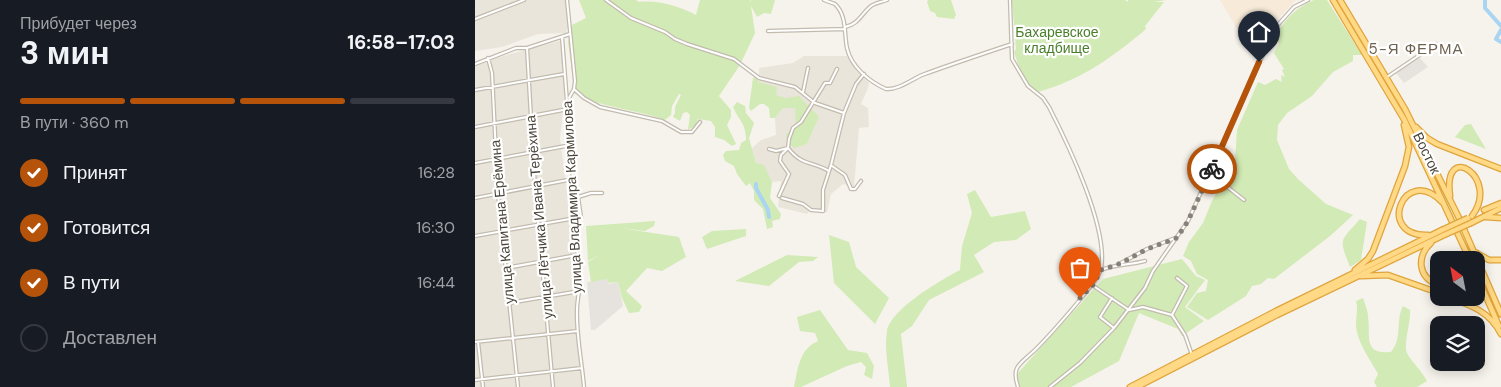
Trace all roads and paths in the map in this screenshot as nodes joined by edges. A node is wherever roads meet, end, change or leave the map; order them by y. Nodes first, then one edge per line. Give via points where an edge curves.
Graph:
1 (524, 0) edge
2 (567, 0) edge
3 (606, 0) edge
4 (824, 0) edge
5 (837, 0) edge
6 (887, 0) edge
7 (1009, 0) edge
8 (1308, 0) edge
9 (1340, 0) edge
10 (1333, 1) edge
11 (835, 4) junction
12 (475, 19) edge
13 (850, 26) junction
14 (845, 28) junction
15 (768, 30) dead end
16 (570, 34) junction
17 (846, 34) junction
18 (563, 37) junction
19 (1012, 44) junction
20 (1436, 44) dead end
21 (527, 48) junction
22 (488, 58) junction
23 (475, 64) edge
24 (808, 68) dead end
25 (837, 69) dead end
26 (565, 74) junction
27 (864, 74) junction
28 (1387, 77) junction
29 (529, 80) junction
30 (494, 87) junction
31 (574, 89) junction
32 (475, 90) edge
33 (803, 92) junction
34 (569, 99) junction
35 (814, 102) junction
36 (568, 109) junction
37 (843, 113) junction
38 (531, 116) junction
39 (1402, 116) junction
40 (1409, 117) junction
41 (700, 122) dead end
42 (494, 123) junction
43 (475, 128) edge
44 (571, 145) junction
45 (788, 148) junction
46 (769, 149) dead end
47 (533, 152) junction
48 (497, 159) junction
49 (475, 163) edge
50 (831, 165) junction
51 (1474, 166) dead end
52 (1501, 169) edge
53 (829, 170) junction
54 (1209, 177) junction
55 (573, 179) junction
56 (861, 181) dead end
57 (573, 186) junction
58 (535, 187) junction
59 (602, 193) dead end
60 (498, 194) junction
61 (779, 196) dead end
62 (578, 197) junction
63 (475, 198) edge
64 (782, 198) dead end
65 (1244, 200) dead end
66 (1490, 201) dead end
67 (1451, 202) junction
68 (1501, 203) edge
69 (1443, 204) junction
70 (1501, 208) edge
71 (573, 218) junction
72 (1501, 218) edge
73 (1472, 219) junction
74 (539, 225) junction
75 (502, 231) junction
76 (1443, 232) junction
77 (1432, 235) junction
78 (475, 236) edge
79 (1177, 238) junction
80 (1436, 239) junction
81 (1472, 248) junction
82 (1466, 251) edge
83 (577, 255) junction
84 (1501, 260) edge
85 (541, 261) junction
86 (1145, 261) dead end
87 (1119, 264) junction
88 (505, 268) junction
89 (1101, 270) junction
90 (1177, 278) dead end
91 (1350, 279) junction
92 (1430, 279) edge
93 (1341, 280) junction
94 (1093, 285) junction
95 (580, 290) junction
96 (1430, 291) edge
97 (1485, 295) edge
98 (545, 296) junction
99 (1112, 298) junction
100 (509, 303) junction
101 (1470, 306) edge
102 (1129, 310) junction
103 (1501, 314) edge
104 (1172, 315) junction
105 (1114, 328) junction
106 (578, 331) junction
107 (1501, 332) edge
108 (549, 334) junction
109 (513, 338) junction
110 (477, 342) edge
111 (1191, 355) junction
112 (583, 368) junction
113 (552, 372) junction
114 (517, 376) junction
115 (482, 379) junction
116 (475, 380) edge
117 (483, 387) edge
118 (518, 387) edge
119 (553, 387) edge
120 (585, 387) edge
121 (1018, 387) edge
122 (1050, 387) edge
123 (1130, 387) edge
124 (1137, 387) edge

1 - 12 street
2 - 16 street
3 - 33 street via 631,18 687,44 734,59 759,78
4 - 11 street
5 - 11 street
6 - 13 street via 871,6
7 - 19 street
8 - 54 street via 1294,7 1275,28
9 - 28 highway, Восток
10 - 39 highway, Восток
11 - 14 street
13 - 14 street
13 - 17 street
14 - 15 street
14 - 17 street
16 - 18 street
16 - 31 street
17 - 27 street via 850,57
18 - 21 street
18 - 26 street, улица Владимира Кармилова
19 - 27 street via 891,90 881,87
19 - 89 street via 1012,59 1017,70 1049,107 1076,165 1101,235
20 - 28 street
21 - 22 street via 517,47
21 - 29 street, улица Лётчика Ивана Терёхина
22 - 23 street
22 - 30 street, улица Капитана Ерёмина
24 - 33 street
25 - 35 street
26 - 29 street
26 - 34 street, улица Владимира Кармилова
27 - 37 street
28 - 40 highway, Восток
29 - 30 street
29 - 38 street, улица Лётчика Ивана Терёхина
30 - 32 street
30 - 42 street, улица Капитана Ерёмина
31 - 34 street
31 - 41 street via 600,107 662,121 681,132 692,132
33 - 35 street
34 - 36 street, улица Владимира Кармилова
35 - 37 street
35 - 45 street via 793,128
36 - 38 street
36 - 44 street, улица Владимира Кармилова
37 - 50 street
38 - 42 street
38 - 47 street, улица Лётчика Ивана Терёхина
39 - 69 highway, Восток
39 - 93 highway via 1409,152 1382,230 1368,259
40 - 52 highway via 1432,142
40 - 67 highway, Восток
42 - 43 street
42 - 48 street, улица Капитана Ерёмина
44 - 47 street
44 - 55 street, улица Владимира Кармилова
45 - 46 street
45 - 53 street via 803,162
45 - 61 street via 780,161 789,174
47 - 48 street
47 - 58 street, улица Лётчика Ивана Терёхина
48 - 49 street
48 - 60 street, улица Капитана Ерёмина
50 - 53 street
50 - 56 street via 845,175 851,189
51 - 67 highway via 1460,170 1453,177 1449,186
53 - 64 street via 823,190 823,211 811,210
54 - 65 street
54 - 79 street
55 - 57 street, улица Владимира Кармилова
55 - 58 street
57 - 62 street
57 - 71 street, улица Владимира Кармилова
58 - 60 street
58 - 74 street, улица Лётчика Ивана Терёхина
59 - 62 street
60 - 63 street
60 - 75 street, улица Капитана Ерёмина
62 - 71 street via 581,217
66 - 73 highway
67 - 81 highway, Восток
68 - 73 highway
69 - 77 highway via 1431,192 1419,190 1407,195 1399,206 1399,218 1406,230
69 - 82 highway, Восток
70 - 73 highway
71 - 74 street
71 - 83 street, улица Владимира Кармилова
72 - 73 highway
73 - 76 highway, bridge
74 - 75 street
74 - 85 street, улица Лётчика Ивана Терёхина
75 - 78 street
75 - 88 street, улица Капитана Ерёмина
76 - 77 highway
76 - 80 highway
77 - 93 highway
79 - 87 street
79 - 102 street
80 - 91 highway
80 - 92 highway via 1425,250 1421,263
81 - 84 highway via 1487,259
81 - 103 highway, Восток
83 - 85 street
83 - 95 street, улица Владимира Кармилова
85 - 88 street
85 - 98 street, улица Лётчика Ивана Терёхина
86 - 87 street
87 - 89 street
88 - 100 street, улица Капитана Ерёмина
89 - 94 street
90 - 104 street via 1187,286
91 - 96 highway via 1382,274
91 - 124 highway
93 - 111 highway
94 - 99 street
94 - 121 street via 1017,368
95 - 98 street
95 - 106 street, улица Владимира Кармилова via 576,309
97 - 107 highway
98 - 100 street
98 - 108 street, улица Лётчика Ивана Терёхина
99 - 102 street
99 - 105 street via 1100,317
100 - 109 street, улица Капитана Ерёмина
101 - 107 highway via 1482,311
102 - 104 street via 1143,307
102 - 105 street
104 - 111 street via 1181,327
105 - 122 street via 1080,363
106 - 108 street
106 - 112 street, улица Владимира Кармилова
108 - 109 street
108 - 113 street, улица Лётчика Ивана Терёхина
109 - 110 street
109 - 114 street, улица Капитана Ерёмина
110 - 115 street
111 - 123 highway
112 - 113 street
112 - 120 street, улица Владимира Кармилова
113 - 114 street
113 - 119 street, улица Лётчика Ивана Терёхина
114 - 115 street
114 - 118 street, улица Капитана Ерёмина
115 - 116 street
115 - 117 street

